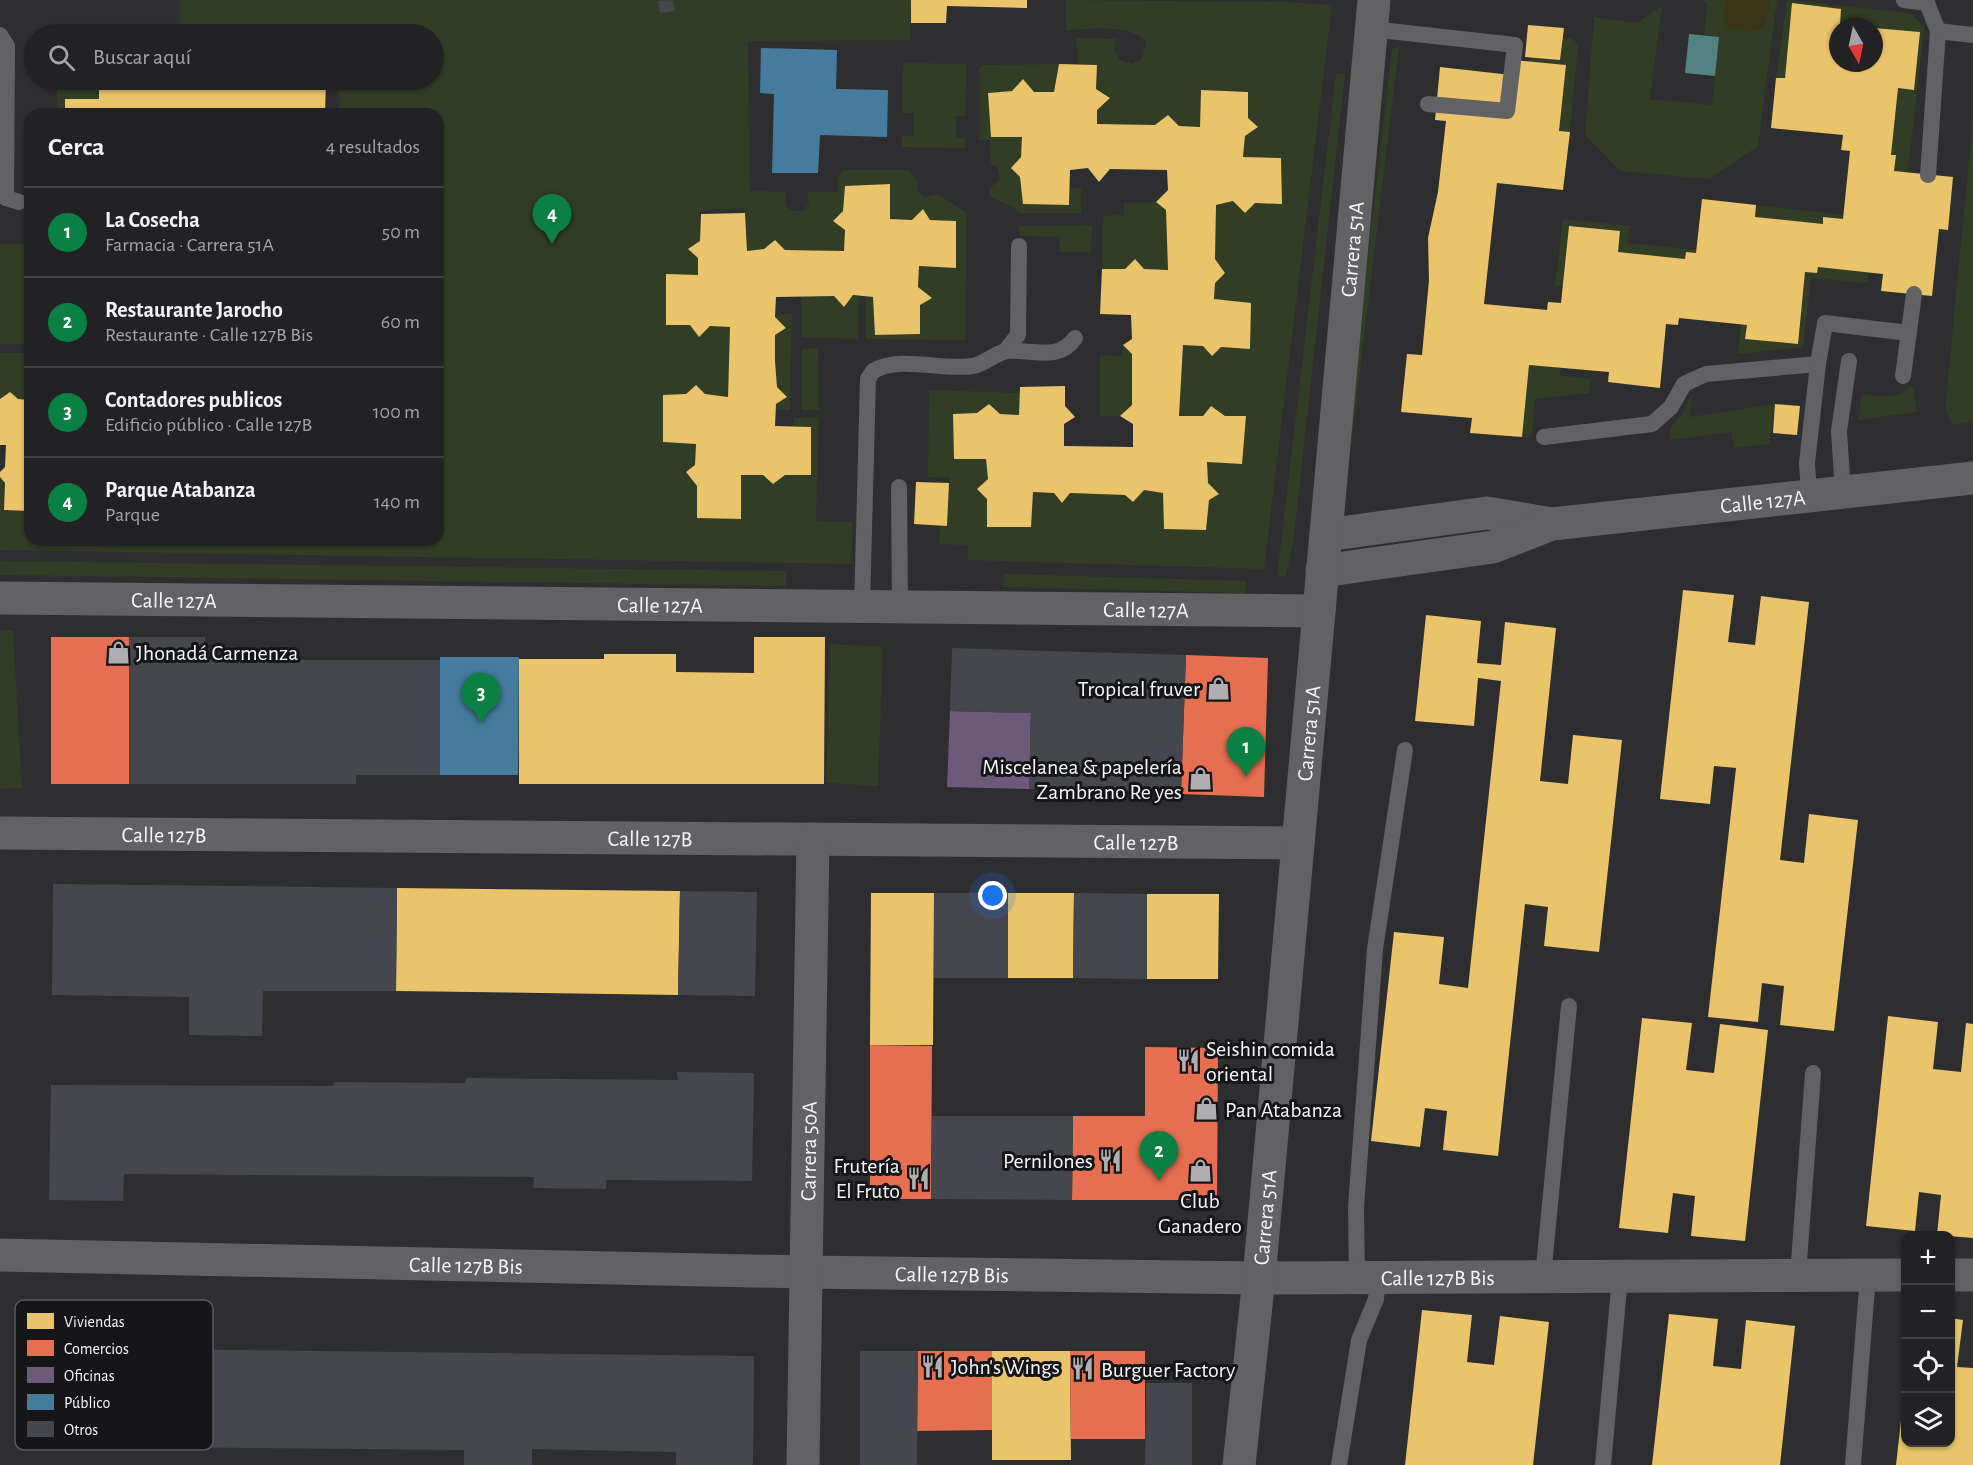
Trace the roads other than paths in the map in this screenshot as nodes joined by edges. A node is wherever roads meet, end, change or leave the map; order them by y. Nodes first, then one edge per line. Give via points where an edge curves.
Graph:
1 (1904, 0) edge
2 (1372, 14) edge
3 (1938, 32) junction
4 (0, 35) edge
5 (1973, 35) edge
6 (1428, 104) dead end
7 (1928, 175) dead end
8 (19, 202) dead end
9 (1019, 246) dead end
10 (1914, 294) dead end
11 (1910, 333) junction
12 (1075, 338) dead end
13 (1005, 351) junction
14 (1849, 361) dead end
15 (1818, 364) junction
16 (1903, 376) dead end
17 (1544, 437) dead end
18 (1973, 478) edge
19 (898, 488) dead end
20 (1843, 492) junction
21 (1809, 494) junction
22 (1552, 524) junction
23 (1326, 535) junction
24 (1323, 571) junction
25 (0, 598) edge
26 (862, 607) junction
27 (900, 607) junction
28 (1319, 611) junction
29 (1405, 750) dead end
30 (0, 833) edge
31 (813, 839) junction
32 (1298, 843) junction
33 (1569, 1006) dead end
34 (1813, 1073) dead end
35 (0, 1255) edge
36 (805, 1272) junction
37 (1798, 1275) junction
38 (1868, 1275) junction
39 (1901, 1275) edge
40 (1955, 1275) edge
41 (1973, 1275) edge
42 (1543, 1277) junction
43 (1620, 1277) junction
44 (1258, 1278) junction
45 (1368, 1278) junction
46 (803, 1465) edge
47 (1239, 1465) edge
48 (1339, 1465) edge
49 (1604, 1465) edge
50 (1853, 1465) edge

1 - 3 lane via 1927,3
2 - 6 lane via 1515,45 1507,111
2 - 23 street, Carrera 51A
3 - 5 lane
3 - 7 lane
4 - 8 lane via 7,46 6,198
9 - 13 lane via 1018,335
10 - 11 lane
11 - 15 lane via 1825,323
11 - 16 lane
12 - 13 lane via 1060,352
13 - 26 lane via 974,366 891,365 873,370 868,379
14 - 20 lane via 1839,431
15 - 17 lane via 1738,377 1706,368 1684,384 1671,408 1652,424 1587,426
15 - 21 lane via 1807,463
18 - 20 street, Calle 127A
19 - 27 lane
20 - 21 street, Calle 127A
21 - 22 street, Calle 127A
22 - 23 street, Calle 127A via 1487,513
22 - 24 street, Calle 127A via 1493,548
23 - 24 street, Carrera 51A
24 - 28 street, Carrera 51A
25 - 26 street, Calle 127A
26 - 27 street, Calle 127A
27 - 28 street, Calle 127A
28 - 32 street, Carrera 51A
29 - 45 lane via 1375,949 1356,1207
30 - 31 street, Calle 127B
31 - 32 street, Calle 127B
31 - 36 street, Carrera 50A
32 - 44 street, Carrera 51A
33 - 42 lane
34 - 37 lane
35 - 36 street, Calle 127B Bis
36 - 44 street, Calle 127B Bis
36 - 46 street, Carrera 50A
37 - 38 street, Calle 127B Bis
37 - 43 street, Calle 127B Bis
38 - 39 street, Calle 127B Bis
38 - 50 lane
40 - 41 street
42 - 43 street, Calle 127B Bis
42 - 45 street, Calle 127B Bis
43 - 49 lane
44 - 45 street, Calle 127B Bis
44 - 47 street, Carrera 51A
45 - 48 lane via 1376,1299 1359,1340

